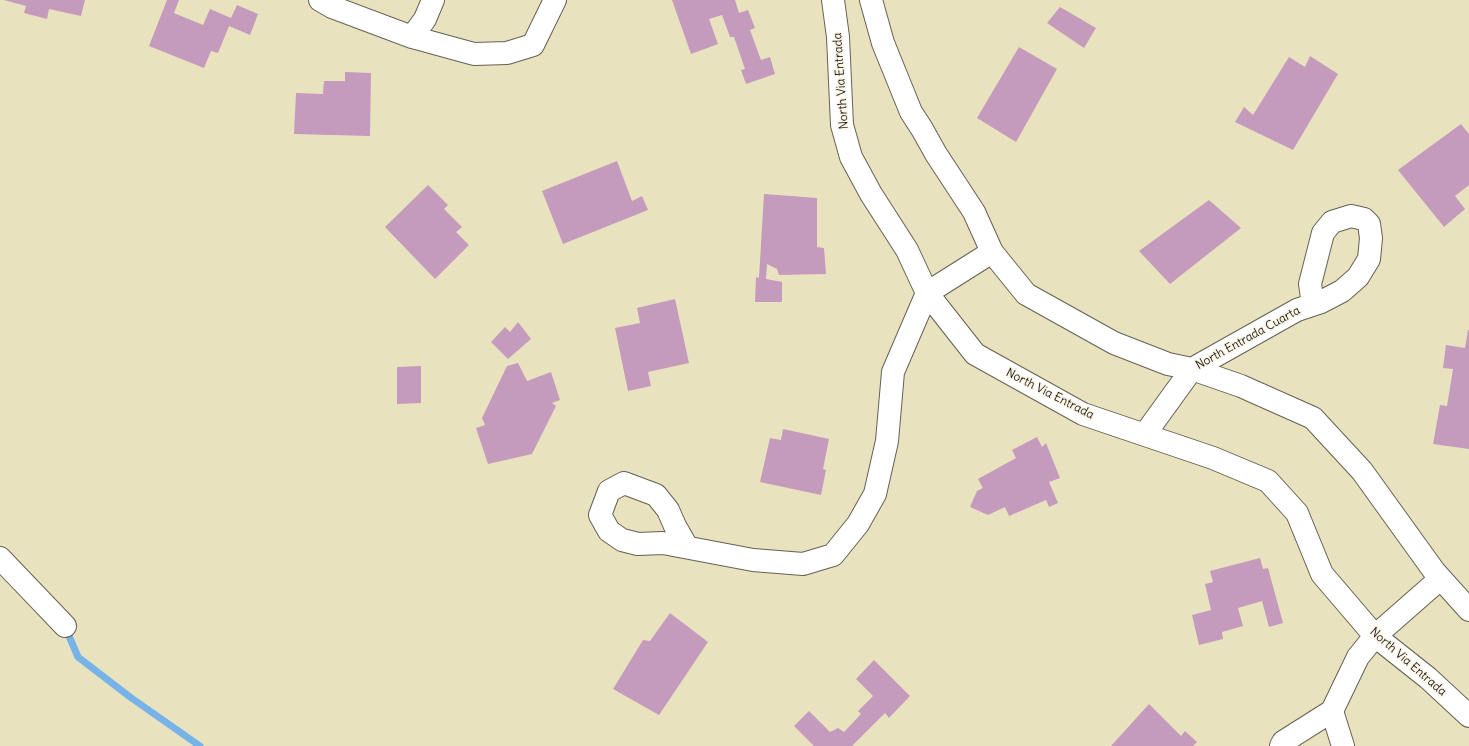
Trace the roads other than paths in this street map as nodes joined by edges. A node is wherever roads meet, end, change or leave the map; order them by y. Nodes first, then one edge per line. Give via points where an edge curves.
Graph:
1 (320, 0) edge
2 (433, 0) edge
3 (556, 0) edge
4 (832, 0) edge
5 (871, 0) edge
6 (412, 37) junction
7 (992, 252) junction
8 (927, 293) junction
9 (1313, 304) dead end
10 (1192, 369) junction
11 (1145, 434) junction
12 (687, 547) dead end
13 (0, 558) edge
14 (1440, 579) junction
15 (1469, 610) edge
16 (65, 626) dead end
17 (1375, 636) junction
18 (1332, 712) junction
19 (1469, 716) edge
20 (1281, 746) edge
21 (1343, 746) edge

1 - 6 street via 332,7
2 - 6 street via 425,19
3 - 6 street via 534,45 507,53 474,54
4 - 8 street, North Via Entrada via 838,37 842,125 851,157 907,250
5 - 7 street via 883,43 911,112 974,212
7 - 8 street
7 - 10 street via 1026,294 1114,343 1168,364
8 - 11 street, North Via Entrada via 975,354 1083,414
8 - 12 street via 893,372 887,441 875,494 858,524 833,555 802,564 753,560
9 - 10 street, North Entrada Cuarta via 1297,310
10 - 11 street, North Entrada Cuarta
10 - 14 street via 1241,386 1313,418 1362,471
11 - 17 street, North Via Entrada via 1213,458 1268,482 1297,513 1322,574
13 - 16 street
14 - 15 street
14 - 17 street
17 - 18 street via 1358,657
17 - 19 street, North Via Entrada via 1428,678
18 - 20 street via 1283,742
18 - 21 street

